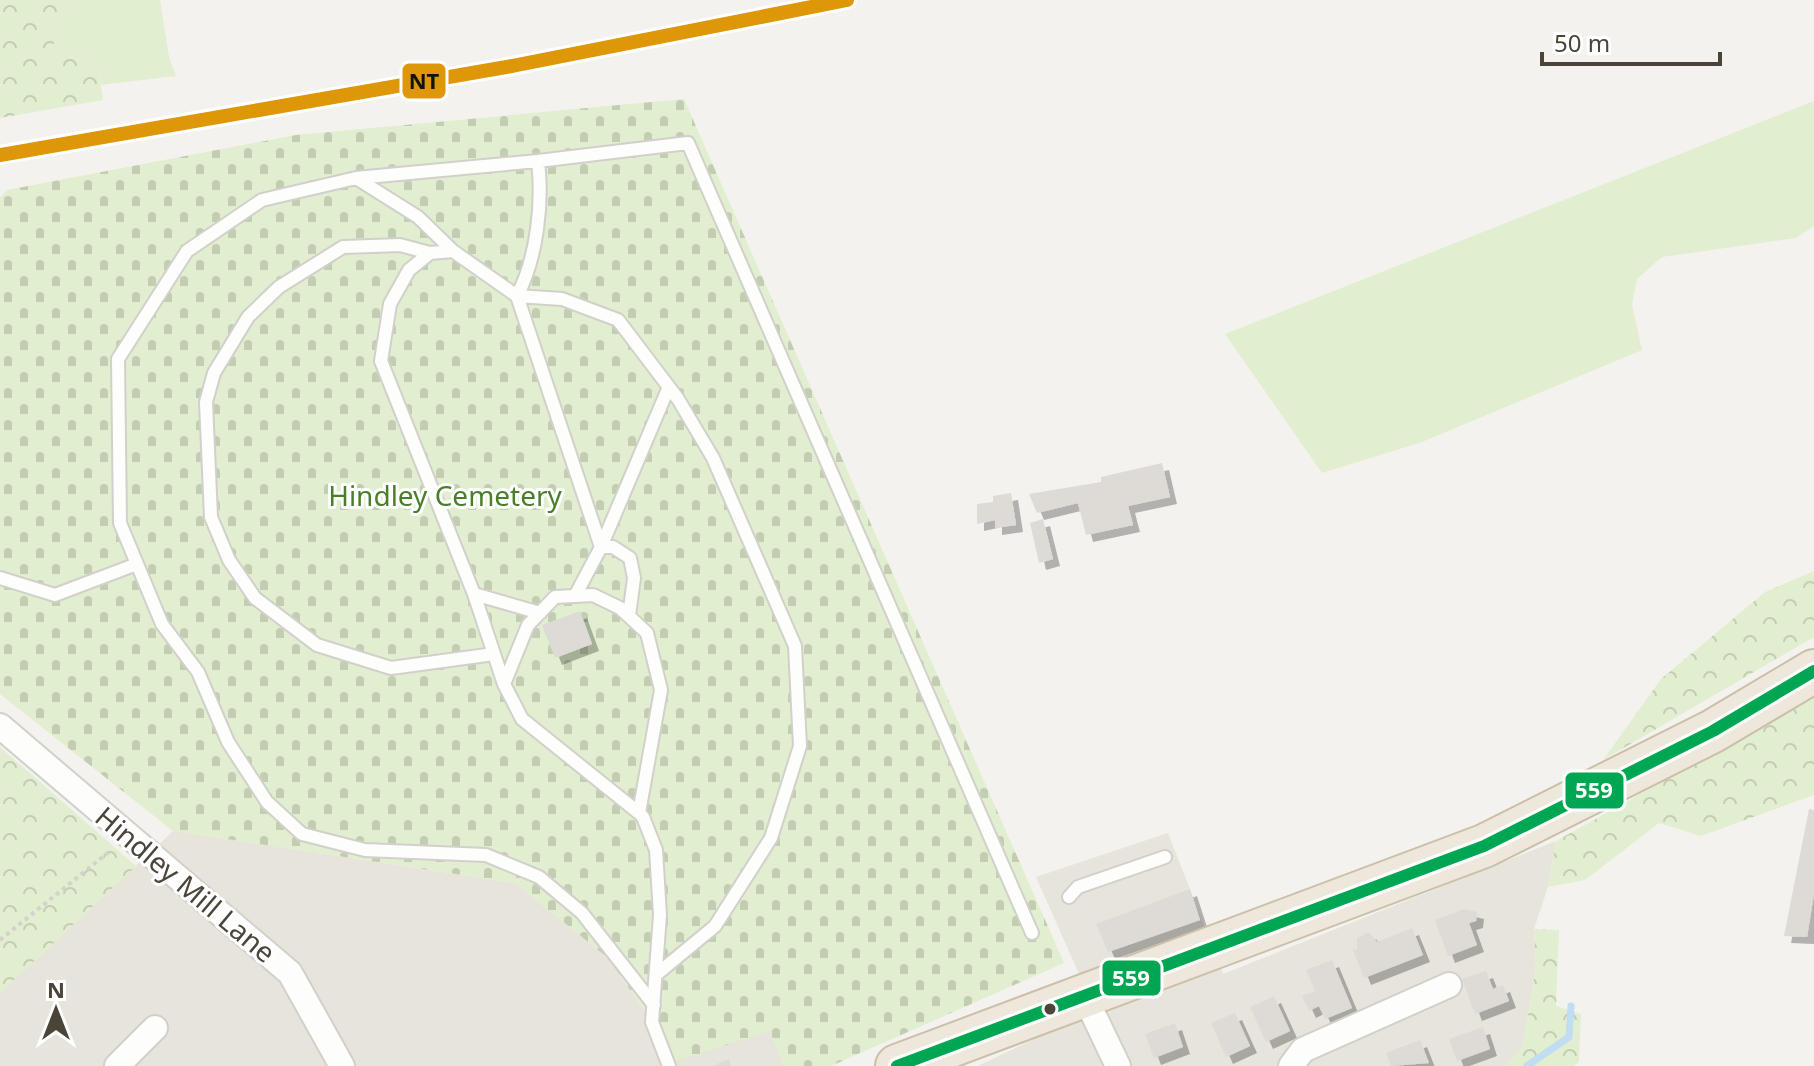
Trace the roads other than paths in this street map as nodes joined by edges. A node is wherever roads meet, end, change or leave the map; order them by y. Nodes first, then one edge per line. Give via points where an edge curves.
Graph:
1 (538, 161) junction
2 (356, 178) junction
3 (453, 251) junction
4 (430, 253) junction
5 (517, 296) junction
6 (668, 389) junction
7 (601, 547) junction
8 (137, 564) junction
9 (0, 578) edge
10 (474, 594) junction
11 (575, 596) junction
12 (540, 613) junction
13 (629, 616) junction
14 (494, 654) junction
15 (1814, 671) edge
16 (504, 684) junction
17 (0, 726) edge
18 (639, 813) junction
19 (1165, 857) dead end
20 (1069, 897) dead end
21 (1032, 933) dead end
22 (657, 974) junction
23 (1449, 985) dead end
24 (1084, 995) junction
25 (654, 1005) junction
26 (155, 1028) dead end
27 (903, 1065) edge
28 (117, 1066) edge
29 (342, 1066) edge
30 (669, 1066) edge
31 (1118, 1066) edge
32 (1291, 1066) edge

1 - 2 lane
1 - 5 lane via 540,214 527,277
1 - 21 lane via 688,143
2 - 3 lane via 418,217
2 - 8 lane via 262,200 187,251 118,359 120,523
3 - 4 lane
3 - 5 lane
4 - 10 lane via 409,270 390,304 381,361
4 - 14 lane via 400,245 343,247 279,287 248,317 214,373 206,402 211,517 229,560 255,598 317,645 391,668
5 - 6 lane via 562,299 618,320
5 - 7 lane
6 - 7 lane
6 - 22 lane via 713,458 795,646 800,746 763,851 715,926
7 - 11 lane
7 - 13 lane via 613,547 630,558 634,578
8 - 9 lane via 55,595
8 - 25 lane via 162,624 198,672 228,742 267,802 302,834 365,850 486,855 539,877 582,913
10 - 12 lane
10 - 14 lane
11 - 12 lane via 555,597
11 - 13 lane via 593,595
12 - 16 lane via 523,636
13 - 18 lane via 647,633 661,690
14 - 16 lane
15 - 24 highway via 1713,731 1484,846
16 - 18 lane via 522,719
17 - 29 street, Hindley Mill Lane via 290,973
18 - 22 lane via 656,850
19 - 20 lane via 1078,887
22 - 25 lane
23 - 32 street via 1303,1050
24 - 27 highway
24 - 31 street
25 - 30 lane via 652,1022
26 - 28 street

